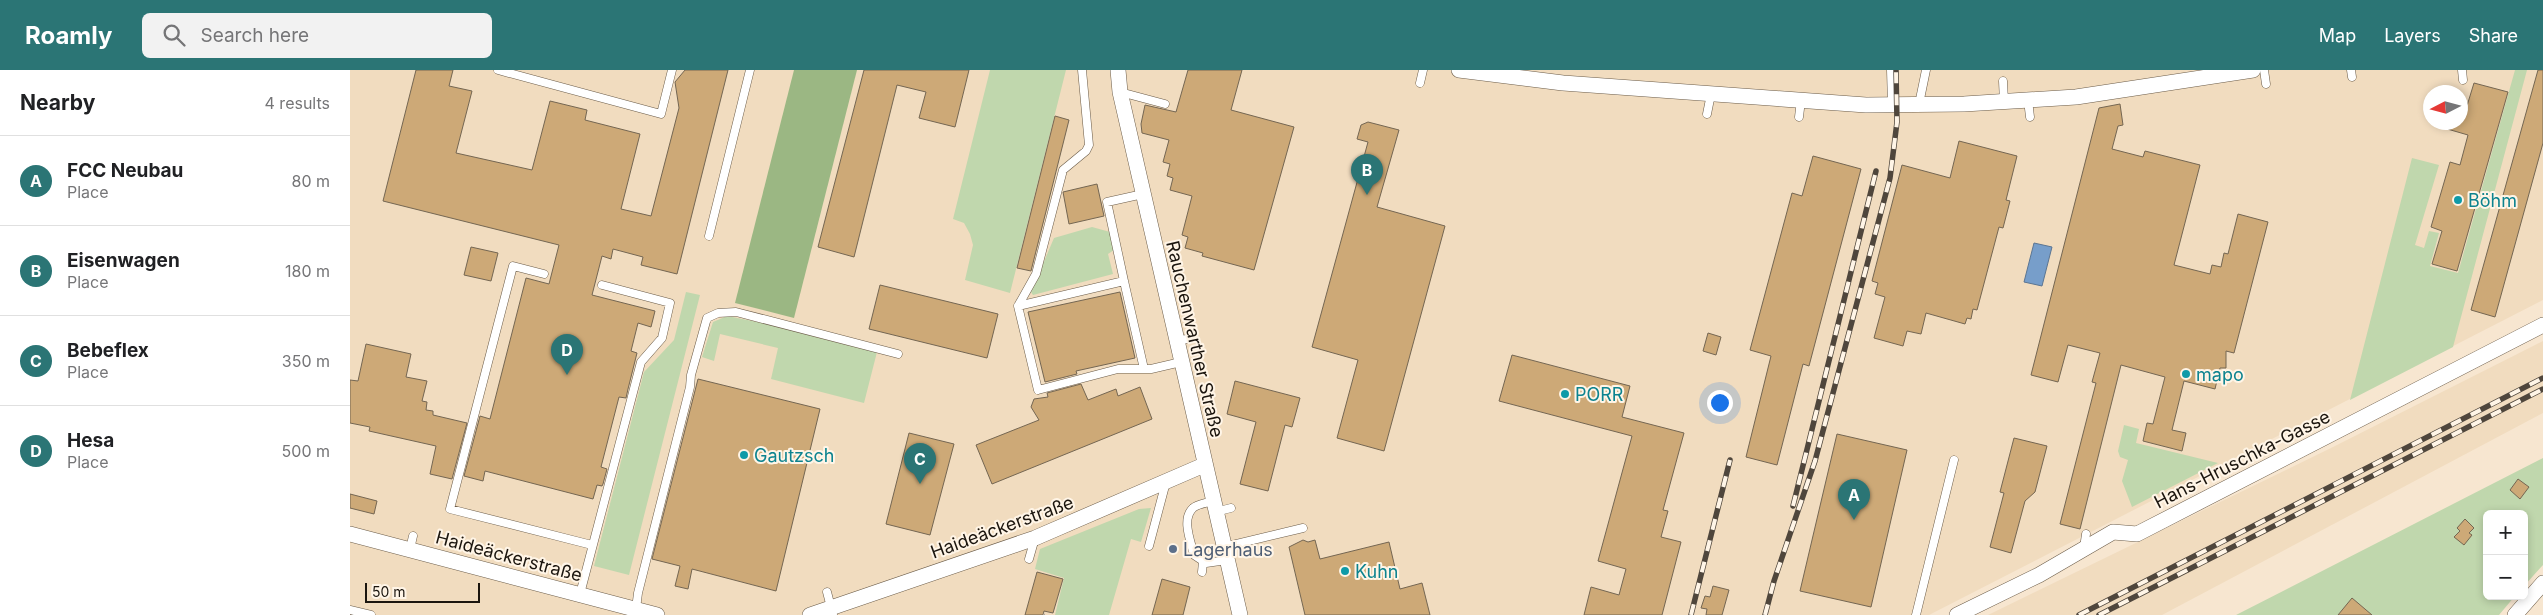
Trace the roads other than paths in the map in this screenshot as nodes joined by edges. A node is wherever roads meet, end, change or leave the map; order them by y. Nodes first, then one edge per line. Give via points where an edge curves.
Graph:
1 (498, 70) edge
2 (672, 70) edge
3 (750, 70) edge
4 (1082, 70) edge
5 (1118, 70) edge
6 (1423, 70) edge
7 (1459, 70) edge
8 (1891, 70) edge
9 (1926, 70) edge
10 (2252, 70) edge
11 (2264, 70) edge
12 (2462, 70) edge
13 (2213, 73) edge
14 (2003, 80) dead end
15 (2463, 80) dead end
16 (1420, 83) dead end
17 (2266, 84) dead end
18 (1120, 92) junction
19 (1710, 94) junction
20 (1801, 100) junction
21 (2028, 100) junction
22 (2004, 102) junction
23 (1165, 104) dead end
24 (1892, 104) junction
25 (1919, 104) junction
26 (1706, 114) dead end
27 (1799, 117) dead end
28 (2030, 117) dead end
29 (1143, 194) junction
30 (708, 236) dead end
31 (544, 274) dead end
32 (1124, 281) junction
33 (602, 285) dead end
34 (1018, 306) junction
35 (2543, 325) edge
36 (1192, 338) dead end
37 (1176, 341) junction
38 (898, 354) dead end
39 (1181, 362) junction
40 (1144, 369) junction
41 (1954, 460) dead end
42 (1204, 465) junction
43 (1166, 482) junction
44 (1214, 506) junction
45 (1231, 508) dead end
46 (1304, 528) dead end
47 (350, 534) edge
48 (1035, 538) junction
49 (592, 545) junction
50 (1149, 546) dead end
51 (1225, 554) junction
52 (1029, 559) dead end
53 (1204, 562) junction
54 (1202, 572) dead end
55 (2543, 583) edge
56 (827, 592) dead end
57 (580, 594) junction
58 (636, 609) junction
59 (350, 610) edge
60 (833, 612) edge
61 (370, 615) edge
62 (657, 615) edge
63 (810, 615) edge
64 (1240, 615) edge
65 (1916, 615) edge
66 (1957, 615) edge
67 (2515, 615) edge

1 - 2 lane via 661,114
3 - 30 lane
4 - 34 lane via 1089,145 1063,170 1036,274
5 - 18 street, Rauchenwarther Straße
6 - 16 lane
7 - 19 street
8 - 24 lane
9 - 25 lane
10 - 13 street
11 - 17 lane
12 - 15 lane
13 - 21 street via 2076,97
14 - 22 lane
18 - 23 lane
18 - 29 street, Rauchenwarther Straße
19 - 20 street
19 - 26 lane
20 - 24 street
20 - 27 lane
21 - 22 street
21 - 28 lane
22 - 25 street
24 - 25 street
29 - 32 lane via 1107,202
29 - 37 street, Rauchenwarther Straße
31 - 49 lane via 513,266 450,509
32 - 34 lane
32 - 40 lane
33 - 49 lane via 670,304 662,338 641,362
34 - 40 lane via 1038,390 1118,368
35 - 66 street, Hans-Hruschka-Gasse via 2136,534 2113,532 2085,541 2039,576
36 - 37 lane
37 - 39 street, Rauchenwarther Straße
38 - 58 lane via 736,312 718,313 707,318
39 - 40 lane
39 - 42 street, Rauchenwarther Straße
41 - 65 lane
42 - 43 street, Haideäckerstraße
42 - 44 street, Rauchenwarther Straße
43 - 48 street, Haideäckerstraße
43 - 50 lane
44 - 45 lane
44 - 51 street, Rauchenwarther Straße
44 - 53 lane via 1193,508 1187,523 1194,555
46 - 51 lane
47 - 57 street, Haideäckerstraße via 412,543
48 - 52 lane
48 - 60 street, Haideäckerstraße
49 - 57 lane
51 - 53 lane via 1210,564
51 - 64 street, Rauchenwarther Straße
53 - 54 lane
55 - 67 street
56 - 60 lane
57 - 58 street, Haideäckerstraße
58 - 62 street, Haideäckerstraße
59 - 61 lane
60 - 63 street, Haideäckerstraße

